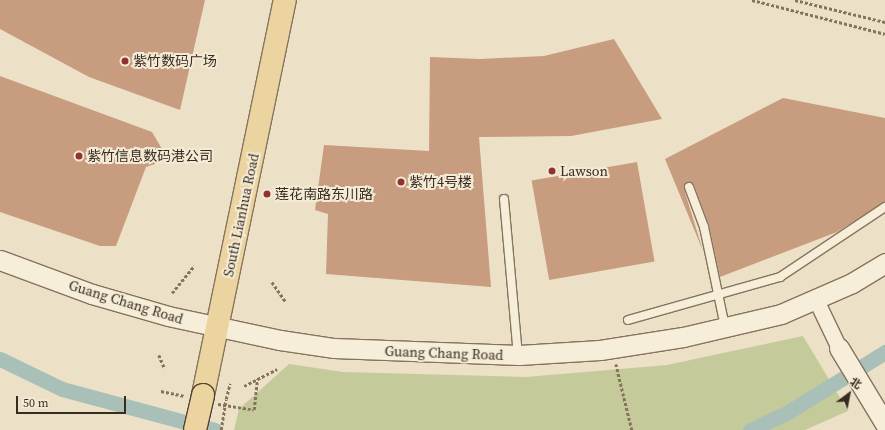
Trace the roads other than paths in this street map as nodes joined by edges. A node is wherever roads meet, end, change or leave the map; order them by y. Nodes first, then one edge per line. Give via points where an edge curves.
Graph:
1 (285, 0) edge
2 (689, 187) dead end
3 (504, 199) dead end
4 (885, 207) edge
5 (0, 260) edge
6 (885, 263) edge
7 (718, 295) junction
8 (816, 300) junction
9 (628, 320) dead end
10 (725, 327) junction
11 (218, 328) junction
12 (839, 348) joint
13 (518, 355) junction
14 (885, 424) edge
15 (195, 430) edge

1 - 11 main road, South Lianhua Road
2 - 7 lane via 704,227
3 - 13 lane
4 - 7 lane via 780,277
5 - 11 street, Guang Chang Road via 92,294
6 - 8 street, Guang Chang Road
7 - 9 lane
7 - 10 lane
8 - 10 street, Guang Chang Road via 781,314
8 - 12 street
10 - 13 street, Guang Chang Road via 612,348
11 - 13 street, Guang Chang Road via 334,348
11 - 15 main road, South Lianhua Road, bridge
12 - 14 street

